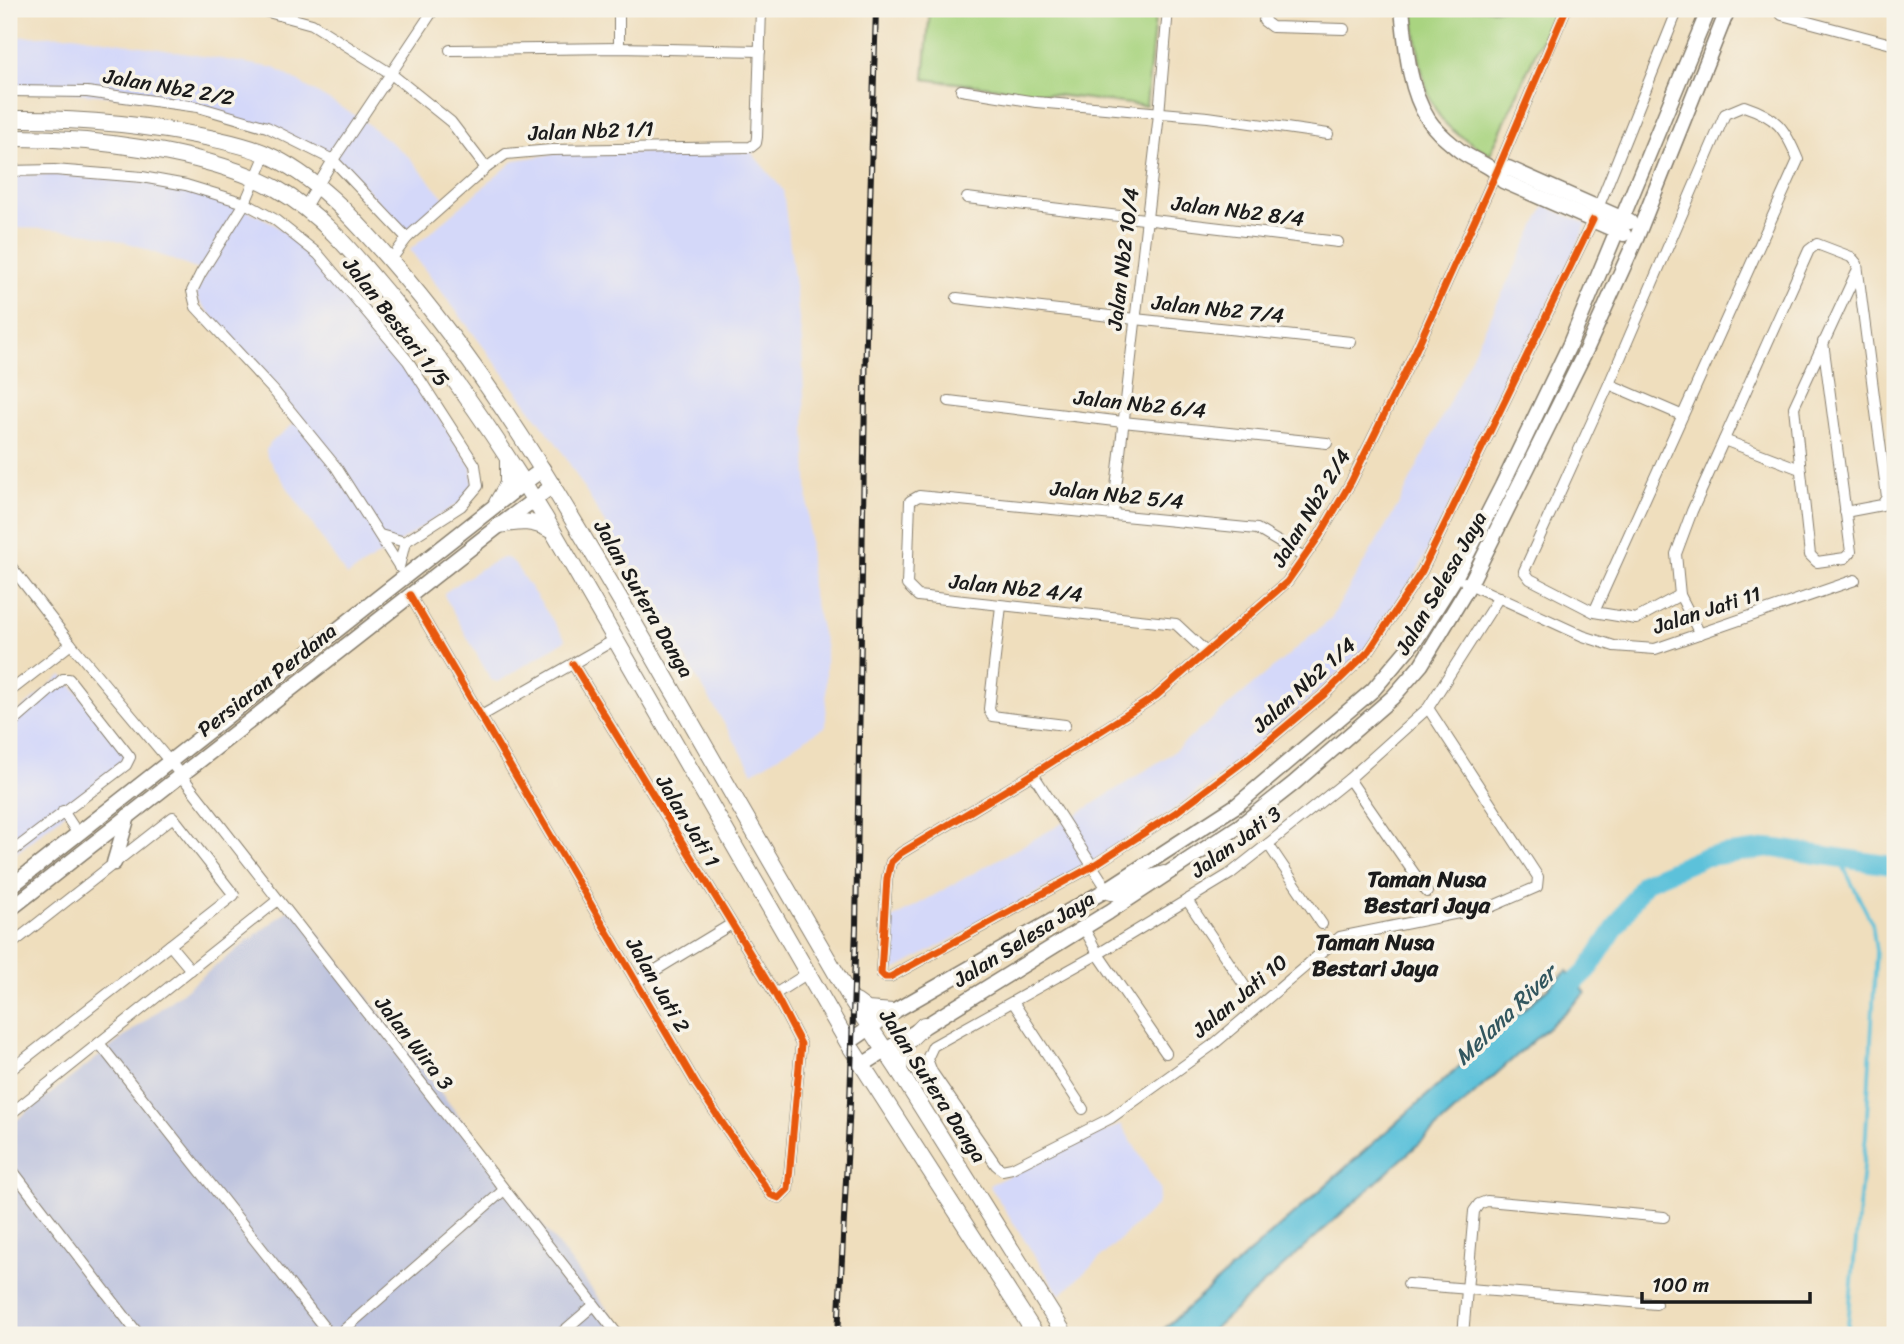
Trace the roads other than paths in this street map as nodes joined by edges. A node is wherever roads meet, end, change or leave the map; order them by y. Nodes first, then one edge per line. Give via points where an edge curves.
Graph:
1 (257, 9) edge
2 (434, 9) edge
3 (618, 9) edge
4 (761, 9) edge
5 (1168, 9) edge
6 (1266, 9) edge
7 (1402, 9) edge
8 (1566, 9) edge
9 (1678, 9) edge
10 (1709, 9) edge
11 (1728, 9) edge
12 (1776, 9) edge
13 (1345, 29) dead end
14 (1895, 45) edge
15 (619, 48) junction
16 (450, 50) dead end
17 (760, 51) junction
18 (390, 73) junction
19 (961, 90) dead end
20 (9, 91) edge
21 (1159, 114) junction
22 (9, 119) edge
23 (1328, 134) dead end
24 (9, 138) edge
25 (267, 154) junction
26 (332, 160) junction
27 (486, 168) junction
28 (9, 171) edge
29 (1497, 171) junction
30 (257, 179) junction
31 (316, 186) junction
32 (968, 198) dead end
33 (245, 204) junction
34 (304, 207) junction
35 (1596, 214) junction
36 (1147, 220) junction
37 (1620, 225) junction
38 (1638, 233) junction
39 (407, 238) junction
40 (1338, 242) dead end
41 (390, 261) junction
42 (1857, 271) junction
43 (957, 298) dead end
44 (1135, 319) junction
45 (1351, 342) dead end
46 (1823, 342) junction
47 (1609, 384) junction
48 (949, 401) dead end
49 (1681, 415) junction
50 (1123, 422) junction
51 (1724, 440) junction
52 (1326, 443) dead end
53 (507, 455) junction
54 (544, 469) junction
55 (1800, 469) junction
56 (524, 482) junction
57 (554, 485) junction
58 (919, 496) joint
59 (534, 499) junction
60 (498, 503) junction
61 (1846, 512) junction
62 (1113, 514) junction
63 (499, 525) junction
64 (554, 533) junction
65 (380, 535) junction
66 (405, 542) junction
67 (1304, 557) junction
68 (9, 564) edge
69 (402, 571) junction
70 (12, 577) edge
71 (1455, 578) junction
72 (1855, 580) dead end
73 (1469, 584) junction
74 (410, 595) junction
75 (1680, 595) junction
76 (1499, 597) junction
77 (1002, 606) junction
78 (1594, 611) junction
79 (1700, 634) junction
80 (616, 639) junction
81 (71, 644) junction
82 (1207, 653) junction
83 (572, 664) junction
84 (9, 692) edge
85 (1428, 708) junction
86 (481, 716) junction
87 (1065, 724) dead end
88 (9, 726) edge
89 (170, 761) junction
90 (1032, 774) junction
91 (181, 775) junction
92 (1349, 779) junction
93 (63, 811) junction
94 (128, 816) junction
95 (78, 834) junction
96 (1268, 845) junction
97 (9, 854) edge
98 (114, 863) junction
99 (1091, 867) junction
100 (1178, 867) junction
101 (9, 888) edge
102 (1106, 890) junction
103 (1427, 892) dead end
104 (278, 900) junction
105 (1187, 900) junction
106 (9, 910) edge
107 (1322, 924) dead end
108 (730, 925) junction
109 (1084, 928) junction
110 (170, 945) junction
111 (9, 946) edge
112 (1098, 954) junction
113 (191, 970) junction
114 (808, 973) junction
115 (885, 977) joint
116 (636, 982) junction
117 (1244, 985) dead end
118 (775, 994) junction
119 (851, 999) junction
120 (1013, 1002) junction
121 (893, 1012) junction
122 (924, 1025) junction
123 (870, 1027) junction
124 (99, 1043) junction
125 (848, 1043) junction
126 (933, 1045) joint
127 (885, 1049) junction
128 (1166, 1053) dead end
129 (862, 1065) junction
130 (899, 1071) junction
131 (9, 1072) edge
132 (1083, 1109) dead end
133 (9, 1115) edge
134 (9, 1167) edge
135 (504, 1190) junction
136 (1664, 1217) dead end
137 (1408, 1284) dead end
138 (1466, 1291) junction
139 (1657, 1304) dead end
140 (594, 1305) junction
141 (1029, 1332) edge
142 (139, 1335) edge
143 (330, 1335) edge
144 (338, 1335) edge
145 (559, 1335) edge
146 (618, 1335) edge
147 (1065, 1335) edge
148 (1463, 1335) edge

1 - 18 street via 312,24
2 - 18 street
3 - 15 street
4 - 17 street
5 - 21 street, Jalan Nb2 10/4
6 - 13 street via 1264,21 1272,27
7 - 29 main road via 1409,64 1427,118 1463,153
8 - 29 street, Jalan Nb2 2/4
9 - 35 street, Jalan Nb2 1/4
10 - 37 main road, Jalan Selesa Jaya
11 - 38 main road, Jalan Selesa Jaya
12 - 14 street via 1782,15
15 - 16 street
15 - 17 street
17 - 27 street, Jalan Nb2 1/1 via 757,137 751,147 551,150 506,155
18 - 26 street
18 - 27 street via 451,122
19 - 21 street
20 - 26 street, Jalan Nb2 2/2 via 87,92 198,107 267,127
21 - 23 street
21 - 36 street, Jalan Nb2 10/4
22 - 25 main road, Jalan Sutera Danga via 172,130
24 - 30 main road via 163,152
25 - 30 street
25 - 31 main road, Jalan Sutera Danga
26 - 31 street
26 - 39 street, Jalan Nb2 2/2
27 - 39 street, Jalan Nb2 1/1
28 - 33 street, Jalan Bestari 1/5 via 142,177
29 - 35 main road via 1508,168
29 - 67 street, Jalan Nb2 2/4 via 1351,482
30 - 33 street
30 - 34 main road
31 - 34 street
31 - 41 main road, Jalan Sutera Danga
32 - 36 street, Jalan Nb2 8/4
33 - 65 street via 192,291 196,307 312,438
33 - 66 street, Jalan Bestari 1/5 via 274,219 318,254 408,361 475,465 478,486 461,506
34 - 53 main road via 345,244 419,333
35 - 37 main road
35 - 99 street, Jalan Nb2 1/4 via 1422,571 1369,651 1247,759
36 - 40 street, Jalan Nb2 8/4
36 - 44 street, Jalan Nb2 10/4
37 - 38 main road
37 - 71 main road, Jalan Selesa Jaya via 1569,346
38 - 73 main road, Jalan Selesa Jaya via 1586,350
39 - 41 street, Jalan Nb2 1/1
41 - 54 main road, Jalan Sutera Danga via 475,365
42 - 46 street
42 - 51 street via 1851,257 1812,246
42 - 61 street via 1887,498 1882,505
43 - 44 street, Jalan Nb2 7/4
44 - 45 street, Jalan Nb2 7/4
44 - 50 street, Jalan Nb2 10/4
46 - 55 street via 1794,407
46 - 61 street
47 - 49 street
47 - 49 street via 1725,114 1744,106 1765,113 1787,134 1798,160
47 - 78 street via 1524,570 1530,579
48 - 50 street, Jalan Nb2 6/4
49 - 78 street
50 - 52 street, Jalan Nb2 6/4
50 - 62 street, Jalan Nb2 10/4
51 - 55 street
51 - 75 street via 1676,554
53 - 56 main road
53 - 60 main road via 508,484
54 - 56 main road, Persiaran Perdana
54 - 57 main road, Jalan Sutera Danga
55 - 61 street via 1817,562 1849,556
56 - 59 main road
56 - 60 main road, Persiaran Perdana
57 - 59 main road, Persiaran Perdana
57 - 119 main road, Jalan Sutera Danga
58 - 62 street, Jalan Nb2 5/4
58 - 77 street, Jalan Nb2 4/4 via 910,504 907,584 912,592
59 - 63 main road, Persiaran Perdana
59 - 64 main road
60 - 69 main road, Persiaran Perdana
62 - 67 street, Jalan Nb2 5/4 via 1257,529
63 - 64 main road via 538,523
63 - 74 main road, Persiaran Perdana
64 - 80 main road
65 - 66 street
65 - 69 street
66 - 69 street
67 - 82 street, Jalan Nb2 2/4 via 1287,582
68 - 70 street, Jalan Wira 3
69 - 89 main road, Persiaran Perdana
70 - 81 street, Jalan Wira 3
71 - 73 street, Jalan Jati 11
71 - 102 main road, Jalan Selesa Jaya via 1417,638 1373,690 1237,804
72 - 79 street, Jalan Jati 11
73 - 76 street, Jalan Jati 11
73 - 100 main road, Jalan Selesa Jaya via 1421,665 1393,697 1293,785
74 - 86 street, Jalan Jati 2
74 - 91 main road, Persiaran Perdana
75 - 78 street via 1636,619
75 - 79 street
76 - 79 street, Jalan Jati 11 via 1614,646 1655,649
76 - 85 street, Jalan Jati 3
77 - 82 street, Jalan Nb2 4/4 via 1176,624
77 - 87 street via 989,709 992,716
80 - 83 street
80 - 114 main road
81 - 84 street
81 - 89 street, Jalan Wira 3
82 - 90 street, Jalan Nb2 2/4 via 1156,696
83 - 86 street
83 - 108 street, Jalan Jati 1
85 - 92 street, Jalan Jati 3
85 - 126 street, Jalan Jati 10 via 1538,877 1537,887 1493,906 1340,937 1214,1044 1111,1118 1012,1168 1002,1170 996,1165 932,1072 928,1059
86 - 116 street, Jalan Jati 2
88 - 93 street via 63,678 69,679 130,757 126,765
89 - 91 street, Jalan Wira 3
89 - 95 main road, Persiaran Perdana
90 - 99 street
90 - 115 street, Jalan Nb2 2/4 via 891,862 881,973
91 - 94 main road, Persiaran Perdana
91 - 104 street, Jalan Wira 3
92 - 96 street, Jalan Jati 3
92 - 103 street
93 - 95 street
93 - 97 street
94 - 98 main road
94 - 106 main road, Persiaran Perdana
95 - 101 main road, Persiaran Perdana
96 - 105 street, Jalan Jati 3
96 - 107 street
98 - 110 street via 173,817 234,895
98 - 111 street
99 - 102 street
99 - 115 street, Jalan Nb2 1/4
100 - 102 street via 1116,895
100 - 109 main road, Jalan Selesa Jaya
102 - 121 main road, Jalan Selesa Jaya
104 - 113 street
104 - 135 street, Jalan Wira 3
105 - 112 street, Jalan Jati 3
105 - 117 street
108 - 116 street
108 - 118 street, Jalan Jati 1
109 - 112 street
109 - 122 main road, Jalan Selesa Jaya
110 - 113 street
110 - 131 street
112 - 120 street, Jalan Jati 3
112 - 128 street
113 - 124 street
114 - 118 street
114 - 125 main road
116 - 118 street, Jalan Jati 2 via 696,1084 771,1195 779,1198 788,1189 801,1044
119 - 121 main road via 867,1010
119 - 123 main road, Jalan Sutera Danga
120 - 126 street, Jalan Jati 3
120 - 132 street
121 - 123 main road, Jalan Selesa Jaya
122 - 127 main road, Jalan Selesa Jaya
122 - 130 main road via 902,1047
123 - 125 main road, Jalan Selesa Jaya
123 - 127 main road, Jalan Sutera Danga
124 - 133 street
124 - 143 street
125 - 129 main road
127 - 129 main road, Jalan Selesa Jaya
127 - 130 main road, Jalan Sutera Danga
129 - 141 main road
130 - 147 main road, Jalan Sutera Danga
134 - 142 street
135 - 140 street, Jalan Wira 3
135 - 144 street
136 - 138 street via 1487,1200 1474,1211
137 - 138 street
138 - 139 street
138 - 148 street
140 - 145 street
140 - 146 street, Jalan Wira 3

